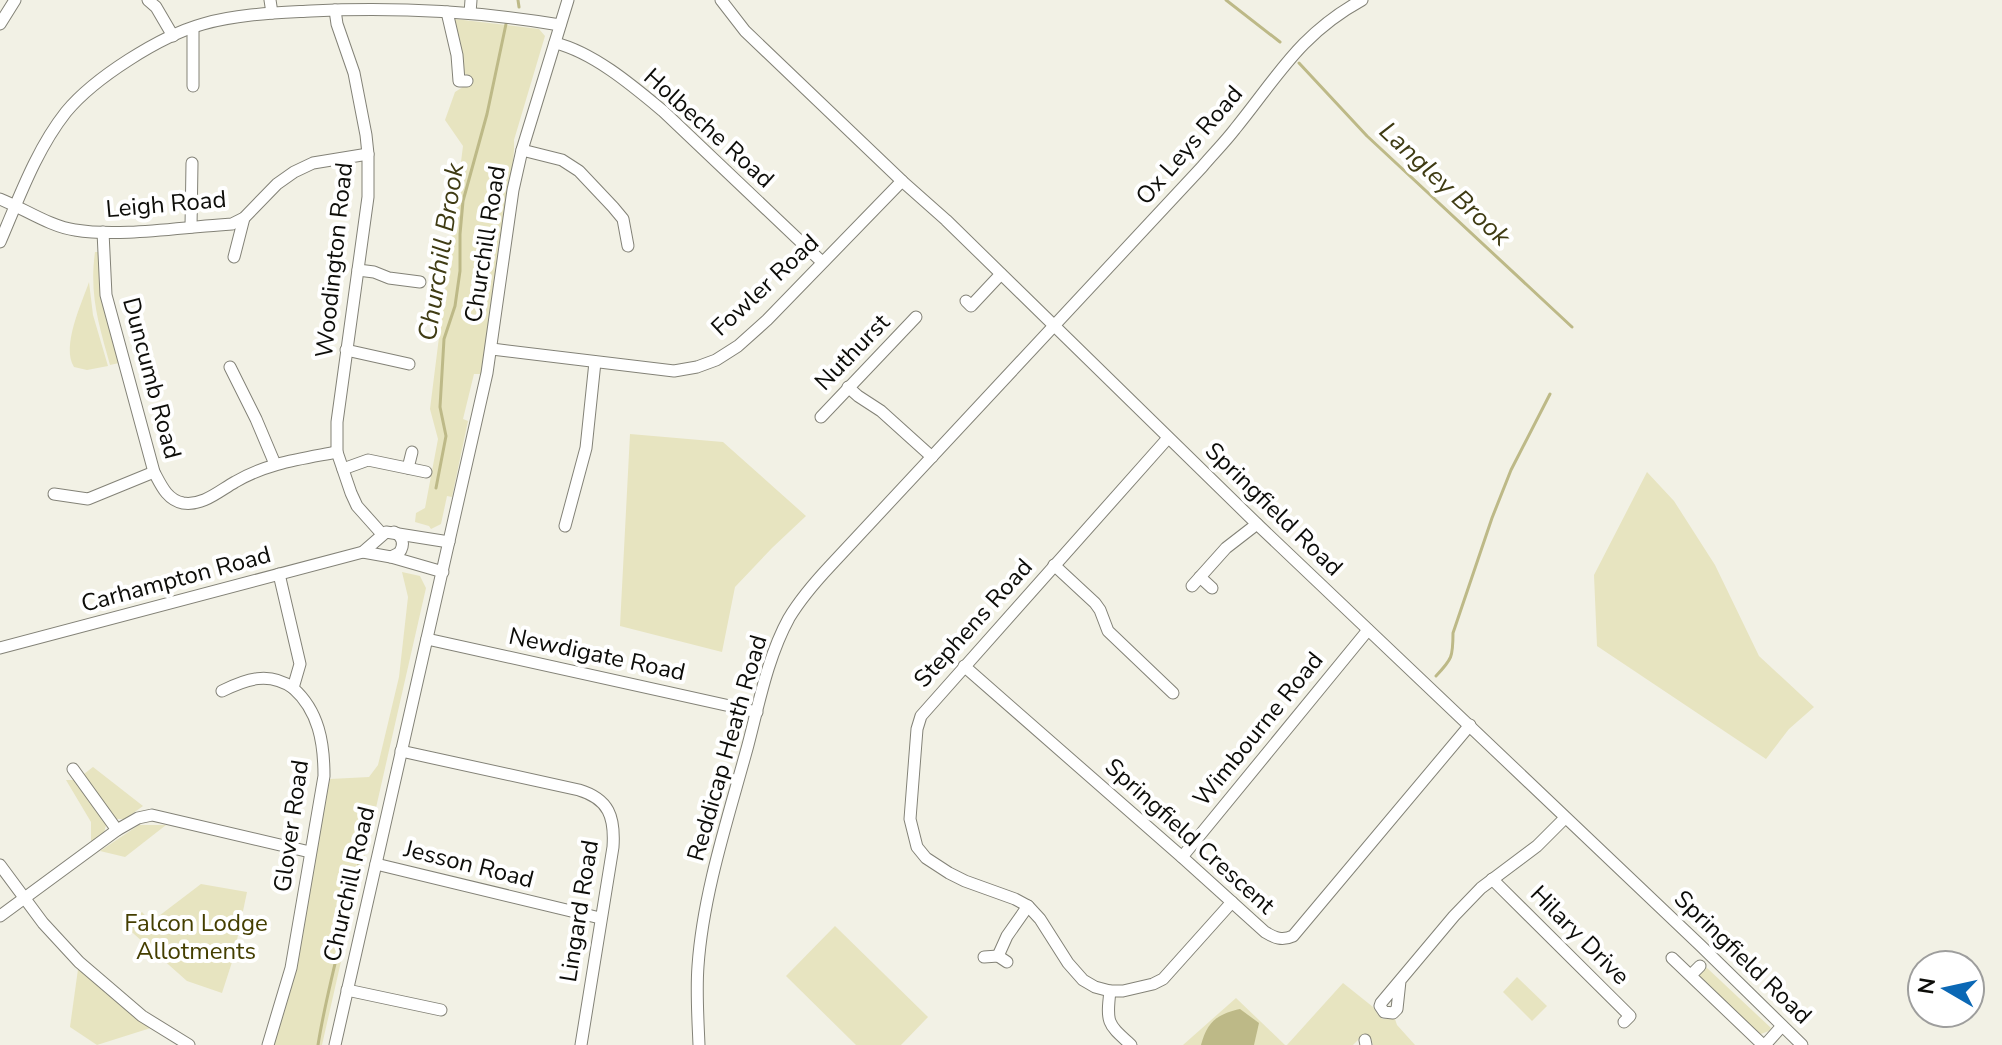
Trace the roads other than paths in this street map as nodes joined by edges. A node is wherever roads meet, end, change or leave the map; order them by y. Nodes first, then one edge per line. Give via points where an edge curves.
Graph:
1 (15, 0) edge
2 (148, 0) edge
3 (270, 0) edge
4 (471, 0) edge
5 (568, 0) edge
6 (721, 0) edge
7 (1362, 0) edge
8 (335, 10) junction
9 (447, 12) junction
10 (272, 13) junction
11 (470, 13) junction
12 (0, 24) edge
13 (560, 25) junction
14 (193, 28) junction
15 (173, 36) junction
16 (555, 43) junction
17 (467, 81) dead end
18 (193, 86) dead end
19 (522, 150) junction
20 (368, 154) junction
21 (192, 163) dead end
22 (902, 181) junction
23 (0, 199) edge
24 (16, 206) junction
25 (244, 218) junction
26 (191, 227) junction
27 (103, 232) junction
28 (0, 242) edge
29 (628, 246) dead end
30 (234, 257) dead end
31 (822, 262) junction
32 (358, 270) junction
33 (1001, 274) junction
34 (420, 282) dead end
35 (966, 301) dead end
36 (916, 317) dead end
37 (1055, 326) junction
38 (395, 347) dead end
39 (492, 349) junction
40 (346, 350) junction
41 (392, 360) junction
42 (595, 362) junction
43 (409, 364) dead end
44 (230, 367) dead end
45 (848, 387) junction
46 (821, 417) dead end
47 (1168, 438) junction
48 (337, 452) junction
49 (412, 452) dead end
50 (932, 457) junction
51 (275, 464) junction
52 (408, 468) junction
53 (343, 469) junction
54 (154, 472) junction
55 (426, 472) dead end
56 (54, 494) dead end
57 (1257, 524) junction
58 (565, 526) dead end
59 (385, 535) junction
60 (449, 542) junction
61 (363, 552) junction
62 (387, 556) junction
63 (1054, 565) junction
64 (443, 572) junction
65 (279, 574) junction
66 (1212, 588) dead end
67 (1368, 630) junction
68 (427, 639) junction
69 (0, 648) edge
70 (964, 666) junction
71 (293, 688) junction
72 (1165, 690) dead end
73 (222, 691) dead end
74 (757, 712) junction
75 (1470, 725) junction
76 (401, 751) junction
77 (73, 769) dead end
78 (1565, 818) junction
79 (117, 830) junction
80 (310, 852) junction
81 (1182, 857) junction
82 (376, 864) junction
83 (0, 865) edge
84 (1492, 879) junction
85 (23, 897) junction
86 (1232, 902) junction
87 (1028, 906) junction
88 (0, 916) edge
89 (600, 918) junction
90 (984, 957) dead end
91 (1672, 958) dead end
92 (1400, 981) dead end
93 (347, 990) junction
94 (1110, 991) junction
95 (441, 1010) dead end
96 (1624, 1022) dead end
97 (1782, 1026) junction
98 (189, 1045) edge
99 (268, 1045) edge
100 (335, 1045) edge
101 (581, 1045) edge
102 (699, 1045) edge
103 (1131, 1045) edge
104 (1764, 1045) edge
105 (1802, 1045) edge

1 - 12 street
2 - 15 street
3 - 10 street
4 - 11 street
5 - 13 street, Churchill Road
6 - 22 street, Springfield Road via 745,31
7 - 37 street, Ox Leys Road via 1303,42 1223,143
8 - 9 street
8 - 10 street
8 - 20 street, Woodington Road via 354,73
9 - 11 street
9 - 17 street via 459,81
10 - 14 street
11 - 13 street
13 - 16 street, Churchill Road
14 - 15 street
14 - 18 street
15 - 24 street via 105,76 66,112 35,160
16 - 19 street, Churchill Road
16 - 31 street, Holbeche Road via 593,60 640,92
19 - 29 street via 562,160 579,171 623,219
19 - 39 street, Churchill Road
20 - 25 street, Leigh Road via 313,163 294,172
20 - 32 street, Woodington Road
21 - 26 street
22 - 31 street, Fowler Road
22 - 33 street, Springfield Road
23 - 24 street, Leigh Road
24 - 27 street, Leigh Road via 70,229
24 - 28 street
25 - 26 street, Leigh Road
25 - 30 street
26 - 27 street, Leigh Road
27 - 54 street, Duncumb Road via 106,295
31 - 42 street, Fowler Road via 767,320 716,360 674,371
32 - 34 street
32 - 40 street, Woodington Road
33 - 35 street via 971,306
33 - 37 street, Springfield Road
36 - 45 street, Nuthurst
37 - 47 street, Springfield Road
37 - 50 street, Reddicap Heath Road
38 - 41 street
39 - 42 street, Fowler Road
39 - 60 street, Churchill Road
40 - 41 street
40 - 48 street, Woodington Road
41 - 43 street
42 - 58 street via 586,448
44 - 51 street
45 - 46 street, Nuthurst
45 - 50 street
47 - 57 street, Springfield Road
47 - 63 street, Stephens Road
48 - 51 street, Duncumb Road
48 - 53 street, Woodington Road
49 - 52 street
50 - 74 street, Reddicap Heath Road via 800,601 782,633
51 - 54 street, Duncumb Road via 193,503 173,499
52 - 53 street via 368,460
52 - 55 street
53 - 59 street via 357,506
54 - 56 street via 88,499
57 - 66 street via 1196,582
57 - 67 street, Springfield Road
59 - 60 street
59 - 61 street, Carhampton Road
59 - 62 street via 378,549
59 - 62 street via 400,536 403,545 399,553
60 - 64 street, Churchill Road
61 - 62 street, Carhampton Road
61 - 65 street, Carhampton Road
62 - 64 street, Carhampton Road
63 - 70 street, Stephens Road
63 - 72 street via 1095,603 1108,631
64 - 68 street, Churchill Road
65 - 69 street, Carhampton Road
65 - 71 street via 300,664
67 - 75 street, Springfield Road
67 - 81 street, Wimbourne Road
68 - 74 street, Newdigate Road
68 - 76 street, Churchill Road
70 - 81 street, Springfield Crescent
70 - 87 street, Stephens Road via 921,716 917,729 910,803 913,835 926,858 949,873
71 - 73 street via 260,677
71 - 80 street, Glover Road via 303,697 324,750
74 - 102 street, Reddicap Heath Road via 706,913 698,964
75 - 78 street, Springfield Road
75 - 86 street, Springfield Crescent via 1293,936 1265,932
76 - 82 street, Churchill Road
76 - 89 street, Lingard Road via 579,790 600,800 609,811 614,835
77 - 79 street
78 - 84 street
78 - 97 street, Springfield Road
79 - 80 street via 152,815
79 - 85 street
80 - 99 street, Glover Road via 291,968
81 - 86 street, Springfield Crescent
82 - 89 street, Jesson Road
82 - 93 street, Churchill Road
83 - 85 street
84 - 92 street
84 - 96 street, Hilary Drive via 1630,1016
85 - 88 street
85 - 98 street via 79,962 142,1016
86 - 94 street via 1163,979
87 - 90 street via 1007,936 1002,959
87 - 94 street via 1083,980
89 - 101 street, Lingard Road
91 - 104 street, Springfield Road via 1695,971
93 - 95 street
93 - 100 street, Churchill Road
94 - 103 street via 1108,1019
97 - 104 street
97 - 105 street, Springfield Road

